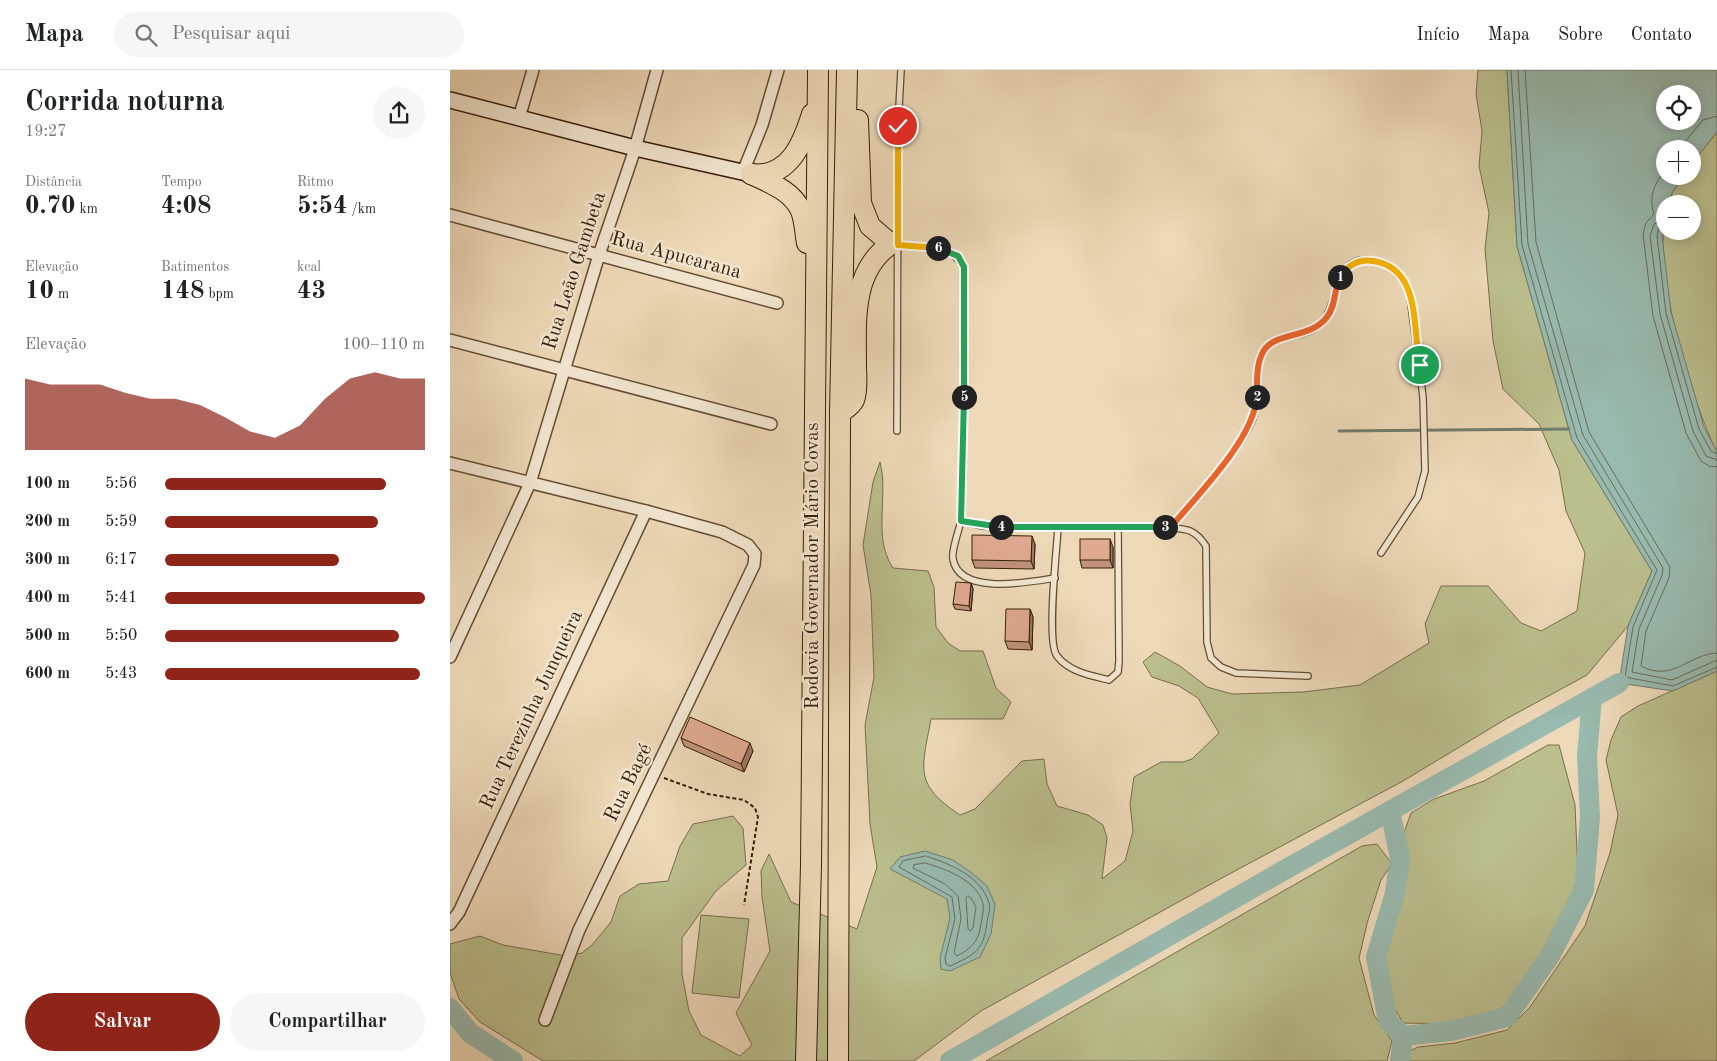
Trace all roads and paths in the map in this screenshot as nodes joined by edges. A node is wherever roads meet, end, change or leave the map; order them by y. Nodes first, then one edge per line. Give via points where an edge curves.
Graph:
1 (532, 70) edge
2 (656, 70) edge
3 (778, 70) edge
4 (818, 70) edge
5 (847, 70) edge
6 (901, 70) edge
7 (818, 96) junction
8 (846, 97) junction
9 (450, 100) edge
10 (519, 118) junction
11 (635, 148) junction
12 (747, 173) junction
13 (450, 215) edge
14 (894, 244) junction
15 (599, 255) junction
16 (816, 279) junction
17 (776, 303) dead end
18 (450, 340) edge
19 (564, 370) junction
20 (840, 413) junction
21 (771, 424) dead end
22 (897, 432) dead end
23 (450, 463) edge
24 (530, 483) junction
25 (646, 511) junction
26 (961, 521) junction
27 (1058, 527) junction
28 (1118, 527) junction
29 (1171, 527) junction
30 (1381, 552) dead end
31 (1055, 578) junction
32 (450, 657) edge
33 (1308, 676) dead end
34 (654, 775) junction
35 (744, 905) dead end
36 (450, 924) edge
37 (545, 1020) dead end
38 (806, 1061) edge
39 (838, 1061) edge

1 - 10 street
2 - 11 street, Rua Leão Gambeta
3 - 12 street
4 - 7 highway, Rodovia Governador Mário Covas
5 - 8 highway, Rodovia Governador Mário Covas
6 - 14 lane
7 - 12 highway via 801,146 793,158 772,172
7 - 16 highway, Rodovia Governador Mário Covas
8 - 14 highway via 859,122 861,203 866,219 876,233
8 - 20 highway, Rodovia Governador Mário Covas
9 - 10 main road
10 - 11 main road
11 - 12 main road
11 - 15 street, Rua Leão Gambeta
12 - 16 highway via 778,186 801,211
13 - 15 street, Rua Apucarana
14 - 20 highway via 877,254 860,289 856,390 850,406
14 - 22 lane
14 - 26 lane via 944,250 958,256 964,267
15 - 17 street, Rua Apucarana
15 - 19 street, Rua Leão Gambeta
16 - 38 highway, Rodovia Governador Mário Covas
18 - 19 street
19 - 21 street
19 - 24 street, Rua Leão Gambeta
20 - 39 highway, Rodovia Governador Mário Covas
23 - 24 street
24 - 25 street
24 - 32 street, Rua Leão Gambeta
25 - 34 street, Rua Bagé via 722,532 748,545 754,554 754,565
25 - 36 street, Rua Terezinha Junqueira via 459,912
26 - 27 lane via 991,526
26 - 31 lane via 953,558 960,574 976,583 1022,583
27 - 28 lane
27 - 31 lane
28 - 29 lane
28 - 31 lane via 1119,661 1114,678 1109,680 1072,669 1056,656 1052,634
29 - 30 lane via 1242,438 1253,418 1262,353 1278,339 1318,327 1328,317 1341,275 1359,261 1372,261 1387,265 1400,274 1409,289 1420,365 1424,426 1423,486
29 - 33 lane via 1198,534 1206,546 1207,642 1211,658 1221,667 1236,673
34 - 35 path via 708,794 744,800 755,808 758,817
34 - 37 street, Rua Bagé via 579,930

